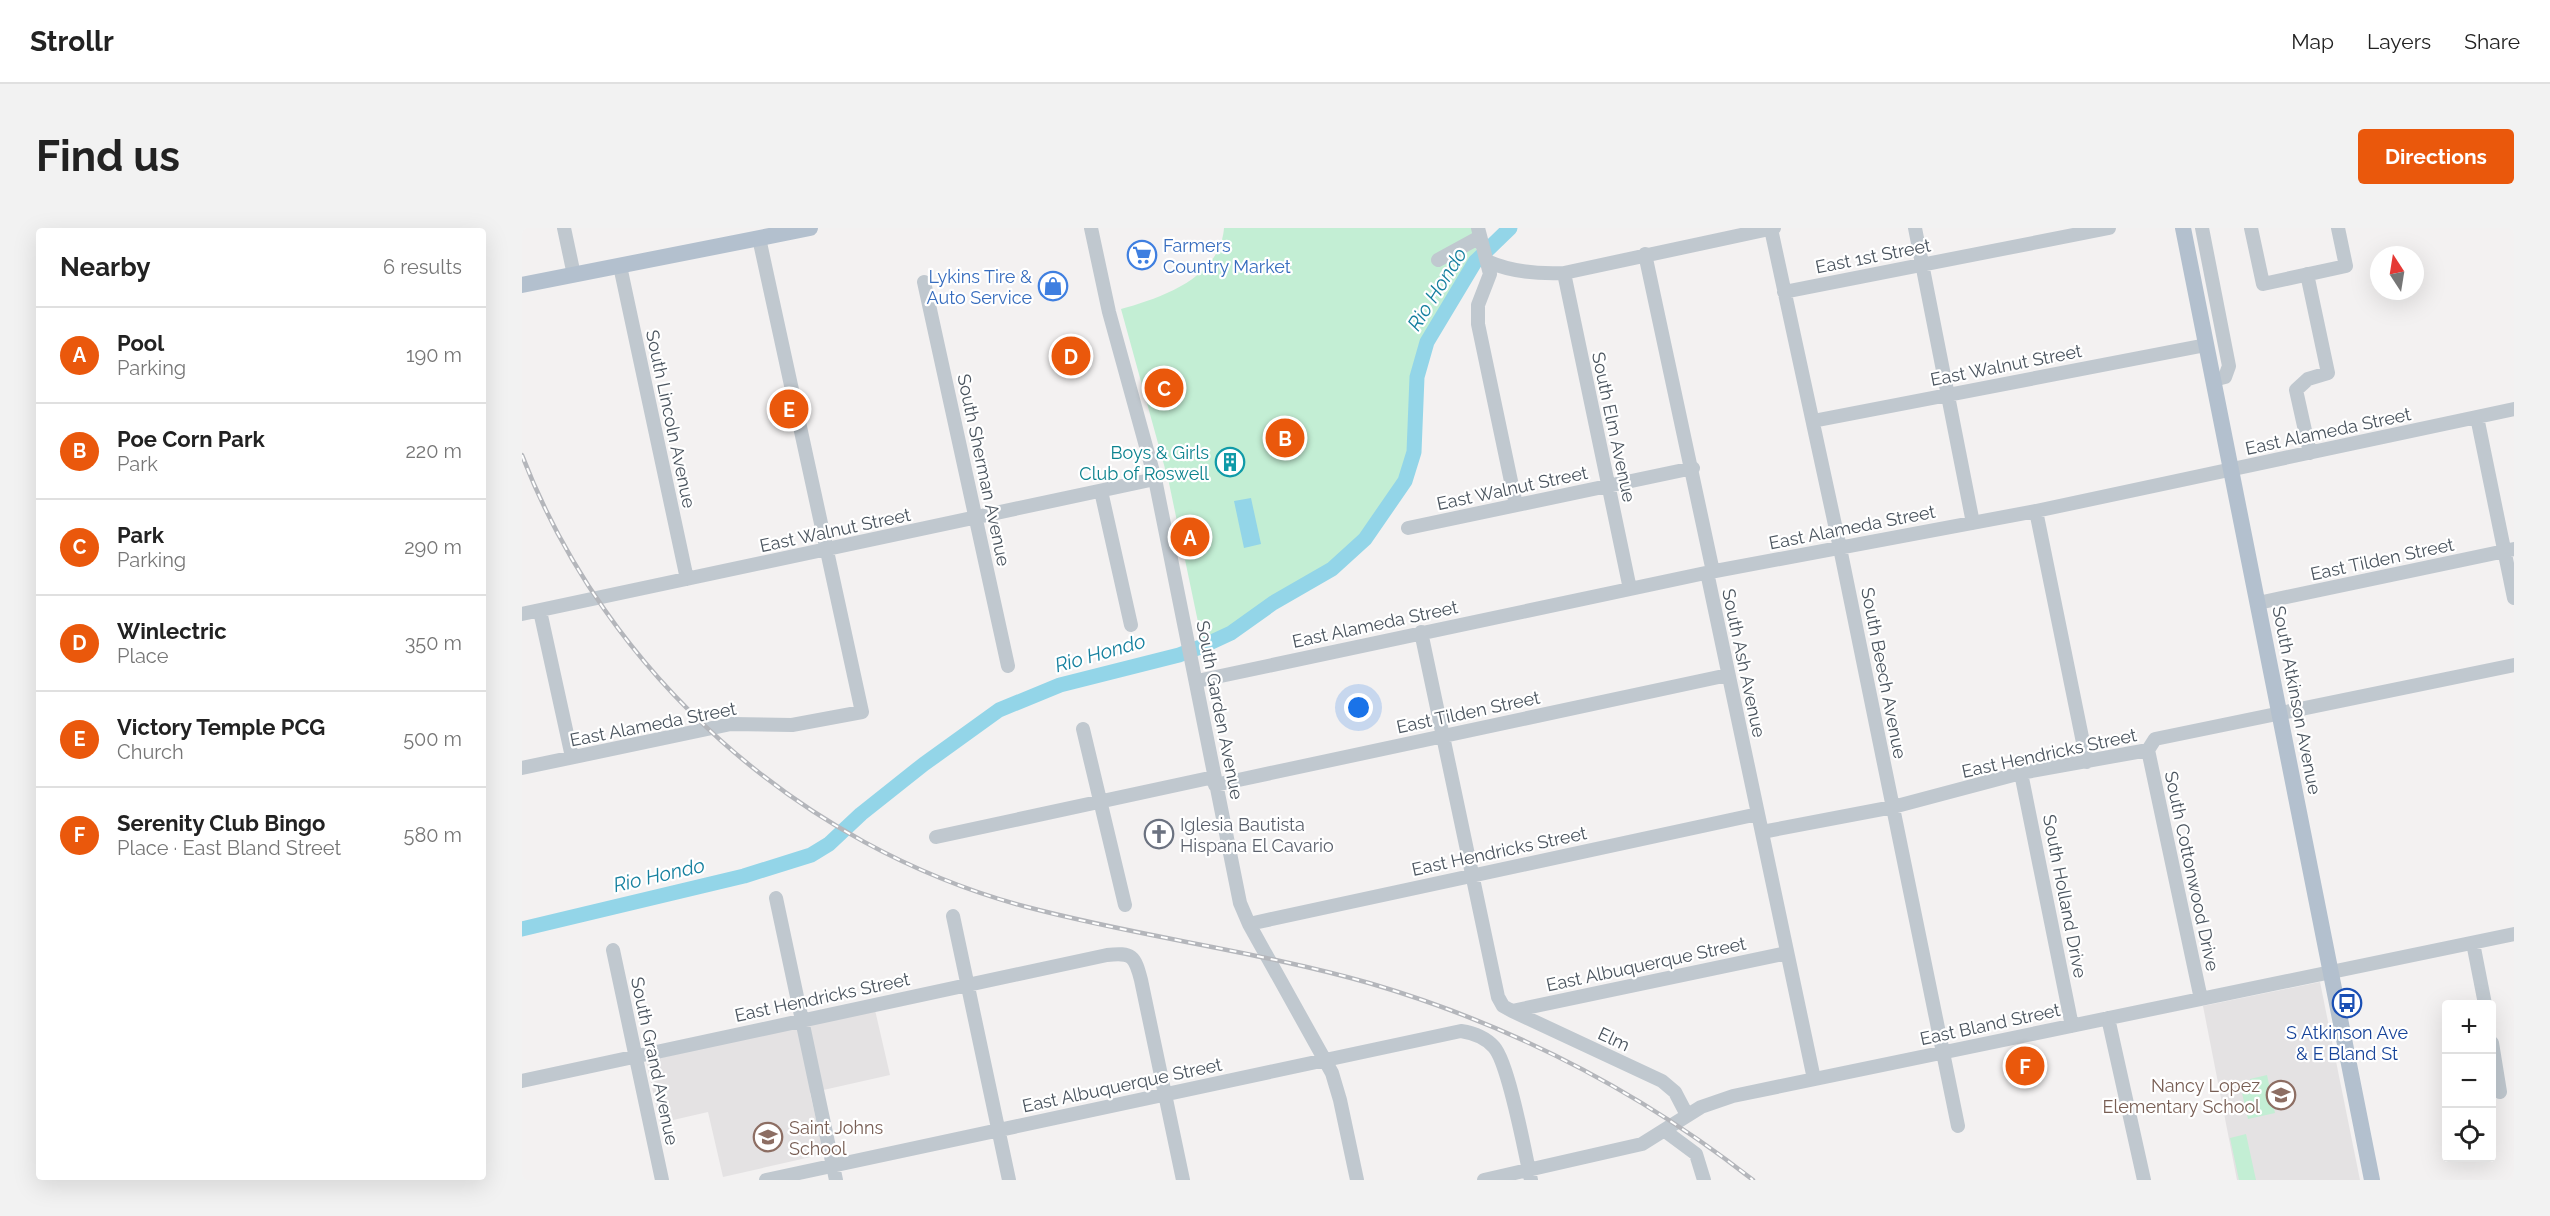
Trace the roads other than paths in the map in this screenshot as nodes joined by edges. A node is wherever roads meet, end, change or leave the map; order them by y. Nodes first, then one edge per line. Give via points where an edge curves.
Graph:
1 (564, 228) edge
2 (810, 228) edge
3 (1091, 228) edge
4 (1773, 228) edge
5 (1915, 228) edge
6 (2109, 228) edge
7 (2183, 228) edge
8 (2202, 228) edge
9 (2251, 228) edge
10 (2338, 228) edge
11 (1480, 237) edge
12 (759, 238) junction
13 (1645, 254) junction
14 (1438, 260) dead end
15 (1488, 261) junction
16 (1922, 265) junction
17 (620, 266) junction
18 (1564, 273) junction
19 (2307, 274) junction
20 (574, 275) junction
21 (924, 282) dead end
22 (522, 285) edge
23 (1784, 292) junction
24 (2206, 345) junction
25 (2213, 380) junction
26 (1947, 394) junction
27 (2514, 409) edge
28 (2477, 417) junction
29 (1813, 421) junction
30 (2310, 453) junction
31 (1693, 468) junction
32 (2231, 470) junction
33 (1155, 479) junction
34 (1608, 487) junction
35 (1101, 491) junction
36 (1516, 505) junction
37 (2036, 511) junction
38 (977, 518) junction
39 (1973, 523) junction
40 (1408, 528) dead end
41 (1840, 548) junction
42 (827, 550) junction
43 (2509, 550) edge
44 (1710, 572) junction
45 (687, 579) junction
46 (1630, 589) junction
47 (2514, 598) edge
48 (2258, 603) junction
49 (540, 610) junction
50 (522, 614) edge
51 (1131, 625) dead end
52 (1421, 632) junction
53 (2514, 665) edge
54 (1008, 666) dead end
55 (1728, 675) junction
56 (1197, 681) junction
57 (2279, 715) junction
58 (1083, 729) dead end
59 (1443, 736) junction
60 (2148, 750) junction
61 (572, 757) junction
62 (2087, 762) junction
63 (522, 768) edge
64 (2021, 773) junction
65 (1214, 781) junction
66 (1101, 801) junction
67 (1893, 807) junction
68 (1758, 814) junction
69 (1762, 832) junction
70 (936, 837) dead end
71 (1473, 875) junction
72 (776, 898) dead end
73 (1125, 906) dead end
74 (953, 916) dead end
75 (1249, 924) junction
76 (2514, 934) edge
77 (2474, 943) junction
78 (613, 950) dead end
79 (1787, 953) junction
80 (2331, 972) junction
81 (968, 984) junction
82 (2201, 999) junction
83 (2484, 1000) edge
84 (1512, 1011) junction
85 (2108, 1018) junction
86 (803, 1020) junction
87 (2072, 1026) junction
88 (1943, 1052) junction
89 (2494, 1054) edge
90 (636, 1057) junction
91 (1326, 1060) junction
92 (1814, 1079) junction
93 (522, 1081) edge
94 (2500, 1092) dead end
95 (1164, 1094) junction
96 (1687, 1115) junction
97 (1958, 1126) dead end
98 (999, 1130) junction
99 (1665, 1131) junction
100 (833, 1165) junction
101 (1530, 1175) edge
102 (662, 1180) edge
103 (766, 1180) edge
104 (836, 1180) edge
105 (1009, 1180) edge
106 (1183, 1180) edge
107 (1357, 1180) edge
108 (1484, 1180) edge
109 (1704, 1180) edge
110 (2144, 1180) edge
111 (2372, 1180) edge

1 - 20 street
2 - 12 main road
3 - 33 street, South Garden Avenue
4 - 13 street
4 - 23 street, South Beech Avenue
5 - 16 street
6 - 16 street, East 1st Street
7 - 24 main road, South Atkinson Avenue
8 - 25 street via 2229,366 2225,377
9 - 19 street via 2263,284
10 - 19 street via 2346,266
11 - 14 street
11 - 15 street
12 - 17 main road
12 - 42 street
13 - 18 street
13 - 31 street, South Ash Avenue
15 - 18 street via 1535,273
15 - 36 street via 1489,279 1477,312
16 - 23 street, East 1st Street
16 - 26 street
17 - 20 main road
17 - 45 street, South Lincoln Avenue
18 - 34 street, South Elm Avenue
19 - 30 street via 2328,373 2308,379 2296,390
20 - 22 main road
21 - 38 street, South Sherman Avenue
23 - 29 street, South Beech Avenue
24 - 25 main road, South Atkinson Avenue
24 - 26 street, East Walnut Street
25 - 32 main road, South Atkinson Avenue
26 - 29 street, East Walnut Street
26 - 39 street
27 - 28 street, East Alameda Street
28 - 30 street, East Alameda Street
28 - 43 street
29 - 41 street, South Beech Avenue
30 - 32 street, East Alameda Street
31 - 34 street, East Walnut Street
31 - 44 street, South Ash Avenue
32 - 37 street, East Alameda Street
32 - 48 main road, South Atkinson Avenue
33 - 35 street, East Walnut Street
33 - 56 street, South Garden Avenue
34 - 36 street, East Walnut Street
34 - 46 street, South Elm Avenue
35 - 38 street, East Walnut Street
35 - 51 street
36 - 40 street, East Walnut Street
37 - 39 street, East Alameda Street
37 - 62 street
38 - 42 street, East Walnut Street
38 - 54 street, South Sherman Avenue
39 - 41 street, East Alameda Street
41 - 44 street, East Alameda Street
41 - 67 street, South Beech Avenue
42 - 45 street, East Walnut Street
42 - 61 street, East Alameda Street via 862,712 792,725 731,724
43 - 47 street
43 - 48 street, East Tilden Street
44 - 46 street, East Alameda Street
44 - 55 street, South Ash Avenue
45 - 49 street, East Walnut Street
46 - 52 street, East Alameda Street
48 - 57 main road, South Atkinson Avenue
49 - 50 street, East Walnut Street
49 - 61 street
52 - 56 street, East Alameda Street
52 - 59 street
53 - 57 street, East Hendricks Street
55 - 59 street, East Tilden Street
55 - 68 street, South Ash Avenue
56 - 65 street, South Garden Avenue
57 - 60 street, East Hendricks Street via 2155,739
57 - 80 main road, South Atkinson Avenue
58 - 66 street
59 - 65 street, East Tilden Street
59 - 71 street
60 - 62 street, East Hendricks Street
60 - 82 street, South Cottonwood Drive
61 - 63 street, East Alameda Street
62 - 64 street, East Hendricks Street
64 - 67 street, East Hendricks Street
64 - 87 street, South Holland Drive
65 - 66 street, East Tilden Street
65 - 75 street, South Garden Avenue via 1237,893
66 - 70 street, East Tilden Street
66 - 73 street
67 - 69 street, East Hendricks Street
67 - 88 street, South Beech Avenue
68 - 69 street, South Ash Avenue
68 - 71 street, East Hendricks Street
69 - 79 street, South Ash Avenue
71 - 75 street, East Hendricks Street
71 - 84 street via 1498,996 1503,1006
72 - 86 street
74 - 81 street
75 - 91 street, South Garden Avenue
76 - 77 street, East Bland Street
77 - 80 street, East Bland Street
77 - 83 street
78 - 90 street, South Grand Avenue
79 - 84 street, East Albuquerque Street
79 - 92 street, South Ash Avenue
80 - 82 street, East Bland Street
80 - 111 main road, South Atkinson Avenue
81 - 86 street, East Hendricks Street
81 - 95 street, East Hendricks Street via 1107,955 1131,956 1142,980
81 - 98 street
82 - 85 street, East Bland Street
84 - 96 street, Elm via 1662,1081 1675,1092
85 - 87 street, East Bland Street
85 - 110 street
86 - 90 street, East Hendricks Street
86 - 100 street
87 - 88 street, East Bland Street
88 - 92 street, East Bland Street
88 - 97 street, South Beech Avenue
89 - 94 street
90 - 93 street, East Hendricks Street
90 - 102 street, South Grand Avenue
91 - 95 street, East Albuquerque Street
91 - 101 street, East Albuquerque Street via 1454,1032 1468,1032 1484,1039 1495,1048 1502,1062
91 - 107 street, South Garden Avenue via 1338,1091
92 - 96 street, East Bland Street via 1721,1099
95 - 98 street, East Albuquerque Street
95 - 106 street
96 - 99 street, East Bland Street
98 - 100 street, East Albuquerque Street
98 - 105 street
99 - 101 street, East Bland Street via 1642,1144
99 - 109 street via 1696,1154
100 - 103 street, East Albuquerque Street
100 - 104 street
101 - 108 street, East Bland Street

